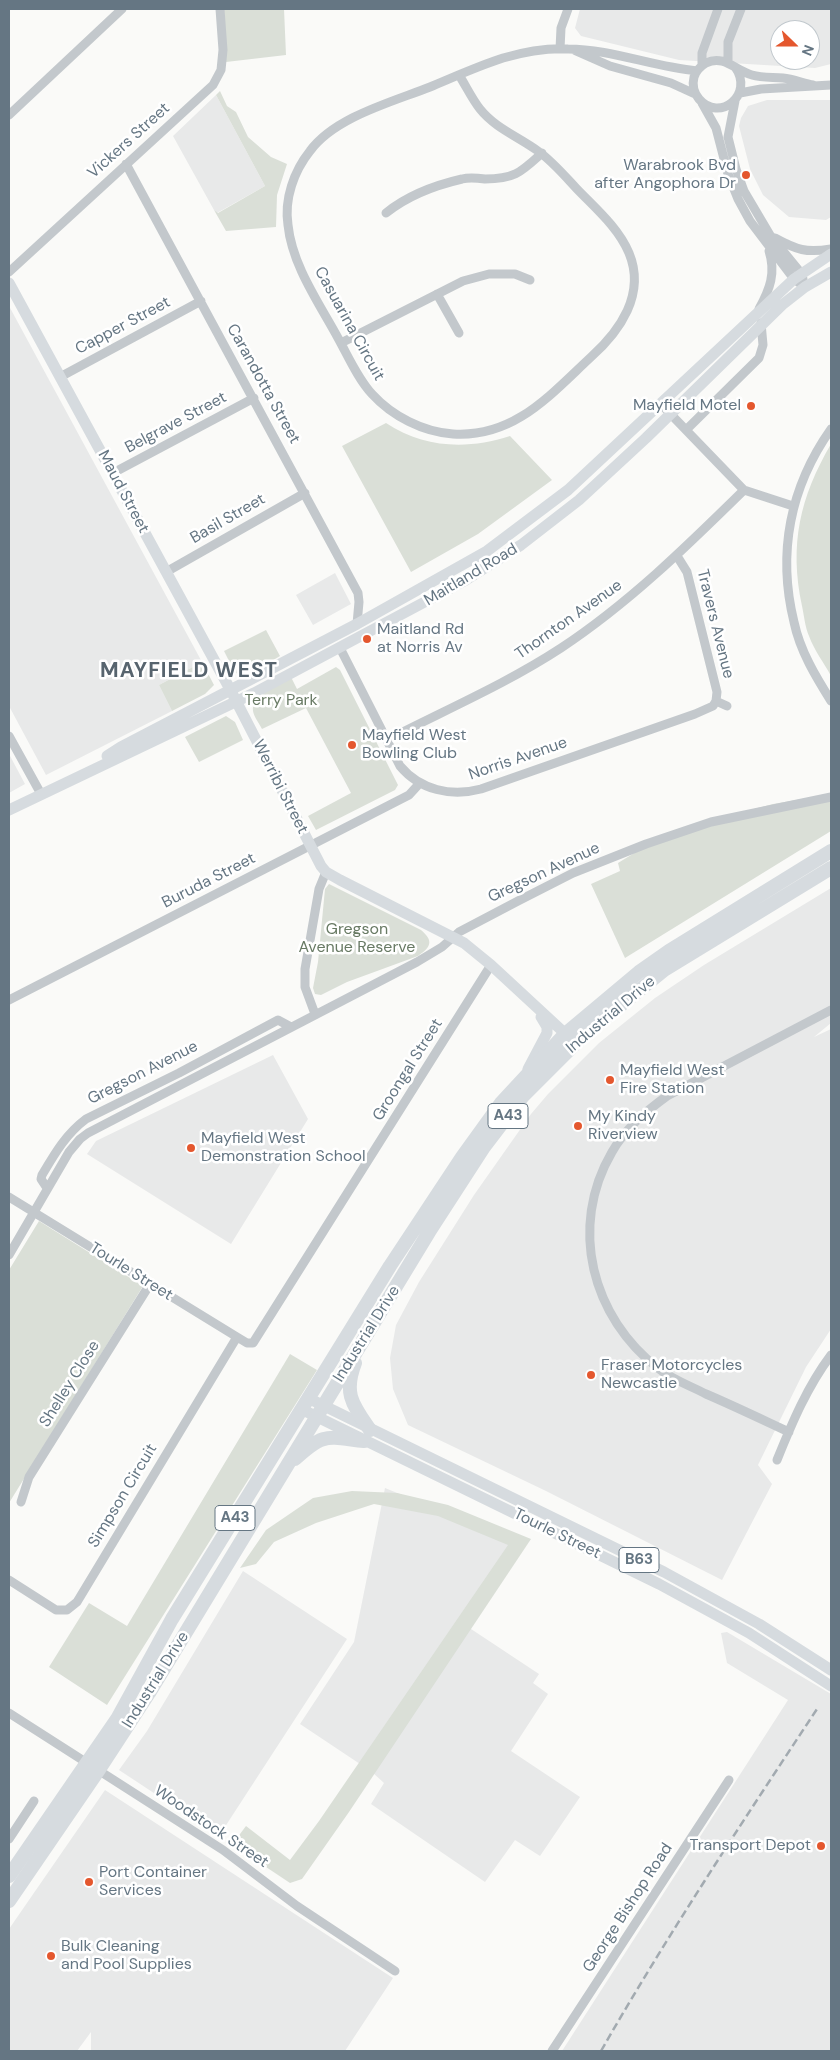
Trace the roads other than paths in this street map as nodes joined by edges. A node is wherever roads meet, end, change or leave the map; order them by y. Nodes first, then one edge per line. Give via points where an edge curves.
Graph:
1 (122, 9) edge
2 (220, 9) edge
3 (568, 9) edge
4 (718, 9) edge
5 (741, 9) edge
6 (564, 49) junction
7 (731, 64) junction
8 (700, 68) junction
9 (459, 75) junction
10 (813, 85) junction
11 (831, 85) edge
12 (695, 94) junction
13 (737, 97) junction
14 (701, 102) junction
15 (9, 114) edge
16 (542, 153) junction
17 (126, 164) junction
18 (386, 213) dead end
19 (768, 240) junction
20 (831, 249) edge
21 (831, 254) edge
22 (9, 272) edge
23 (831, 272) edge
24 (798, 276) junction
25 (530, 280) dead end
26 (9, 283) edge
27 (805, 287) junction
28 (437, 294) junction
29 (201, 301) junction
30 (758, 320) junction
31 (459, 333) dead end
32 (341, 343) junction
33 (60, 377) junction
34 (254, 398) junction
35 (661, 404) junction
36 (672, 414) junction
37 (687, 429) junction
38 (831, 430) edge
39 (113, 473) junction
40 (744, 490) junction
41 (305, 493) junction
42 (794, 506) junction
43 (678, 556) junction
44 (166, 572) junction
45 (357, 624) junction
46 (340, 648) junction
47 (231, 691) junction
48 (831, 701) edge
49 (236, 702) junction
50 (716, 702) junction
51 (727, 706) dead end
52 (9, 736) edge
53 (387, 740) junction
54 (76, 776) junction
55 (419, 784) junction
56 (41, 794) junction
57 (831, 797) edge
58 (9, 810) edge
59 (310, 846) junction
60 (831, 851) edge
61 (831, 868) edge
62 (326, 872) junction
63 (452, 937) junction
64 (491, 965) junction
65 (9, 1000) edge
66 (527, 1000) junction
67 (831, 1010) edge
68 (315, 1014) junction
69 (291, 1027) junction
70 (570, 1038) junction
71 (525, 1075) junction
72 (47, 1188) junction
73 (9, 1197) edge
74 (33, 1212) junction
75 (9, 1256) edge
76 (150, 1284) junction
77 (237, 1337) junction
78 (364, 1337) junction
79 (253, 1342) joint
80 (831, 1355) edge
81 (305, 1404) junction
82 (319, 1412) junction
83 (789, 1432) junction
84 (367, 1435) junction
85 (777, 1460) dead end
86 (284, 1469) junction
87 (21, 1502) dead end
88 (9, 1580) edge
89 (831, 1670) edge
90 (831, 1686) edge
91 (9, 1713) edge
92 (92, 1768) junction
93 (729, 1780) dead end
94 (34, 1801) dead end
95 (9, 1839) edge
96 (9, 1876) edge
97 (9, 1901) edge
98 (395, 1971) dead end
99 (552, 2051) edge

1 - 15 street
2 - 17 street, Vickers Street via 223,50 221,70 213,85
3 - 6 street via 561,28
4 - 8 street
5 - 7 street via 728,42
6 - 8 street, Casuarina Circuit via 589,49 667,68
6 - 9 street, Casuarina Circuit via 535,51 502,59
6 - 12 street, Casuarina Circuit via 671,83
7 - 8 street via 715,60
7 - 10 street via 752,75 786,78
7 - 13 street via 741,79
8 - 12 street
9 - 16 street, Casuarina Circuit via 480,109 496,124
9 - 32 street, Casuarina Circuit via 338,126 310,150 292,184 287,222 296,259
10 - 11 street
10 - 13 street via 761,89
12 - 14 street
13 - 14 street via 722,108
13 - 19 street via 728,137 731,151 744,191
14 - 19 street via 716,128 738,199
16 - 18 street via 520,173 502,179 464,178 424,191
16 - 32 street, Casuarina Circuit via 620,237 630,256 633,288 629,310 621,325 537,408 512,423 485,432 451,434 420,427 400,417 372,394
17 - 22 street, Vickers Street
17 - 29 street, Carandotta Street
19 - 20 street via 802,251
19 - 24 street
19 - 30 street via 773,276
21 - 24 main road, Maitland Road
23 - 27 main road, Maitland Road
24 - 27 street
24 - 30 main road, Maitland Road
25 - 28 street via 516,274 489,274
26 - 33 main road, Maud Street
27 - 30 main road, Maitland Road
28 - 31 street
28 - 32 street
29 - 33 street, Capper Street
29 - 34 street, Carandotta Street
30 - 35 main road, Maitland Road
30 - 36 main road, Maitland Road
30 - 37 street via 763,345 759,358
33 - 39 main road, Maud Street
34 - 39 street, Belgrave Street
34 - 41 street, Carandotta Street
35 - 36 street
35 - 45 main road, Maitland Road via 568,490 512,534
36 - 37 street
36 - 46 main road, Maitland Road via 579,500 521,545 464,581
37 - 40 street
38 - 42 street via 805,475
39 - 44 main road, Maud Street
40 - 42 street
40 - 43 street, Thornton Avenue
41 - 44 street, Basil Street
41 - 45 street, Carandotta Street via 358,593
42 - 48 street via 788,537 787,570 794,623 804,653
43 - 50 street, Travers Avenue via 687,572 717,692
43 - 53 street, Thornton Avenue via 559,649
44 - 47 main road, Maud Street
45 - 47 main road, Maitland Road
46 - 49 main road, Maitland Road
46 - 53 street, Norris Avenue
47 - 49 main road, Maud Street
47 - 54 main road, Maitland Road via 122,747
49 - 54 main road, Maitland Road
49 - 59 main road, Werribi Street
50 - 51 street
50 - 55 street, Norris Avenue via 695,714 481,789 466,793 448,792
52 - 56 street
53 - 55 street, Norris Avenue via 400,766
54 - 56 main road, Maitland Road
55 - 59 street, Buruda Street via 409,795
56 - 58 main road, Maitland Road
57 - 63 street, Gregson Avenue via 711,822 646,844 574,873
59 - 62 main road, Werribi Street
59 - 65 street, Buruda Street
60 - 70 highway, Industrial Drive / A43 via 661,956 617,989
61 - 70 highway, Industrial Drive / A43 via 664,970
62 - 63 main road
62 - 68 street via 319,889 305,969 305,987
63 - 64 main road
63 - 68 street, Gregson Avenue via 442,948
64 - 66 main road
64 - 79 street, Groongal Street
66 - 70 main road
66 - 71 main road via 546,1023 547,1030
67 - 83 street via 667,1096 645,1112 612,1152 594,1195 591,1216 593,1272 616,1325 635,1348 661,1371
68 - 69 street, Gregson Avenue
69 - 72 street, Gregson Avenue via 88,1133 69,1152
69 - 72 street, Gregson Avenue via 278,1020 86,1119 65,1137 42,1175
70 - 71 highway, Industrial Drive / A43
70 - 78 highway, Industrial Drive / A43 via 484,1147
71 - 81 highway, Industrial Drive / A43 via 462,1157
72 - 74 street, Gregson Avenue
73 - 74 street, Tourle Street
74 - 75 street, Gregson Avenue
74 - 76 street, Tourle Street
76 - 77 street, Tourle Street
76 - 87 street, Shelley Close via 29,1477
77 - 79 street, Tourle Street via 246,1343
77 - 88 street, Simpson Circuit via 77,1602 67,1610 56,1610
78 - 82 highway, Industrial Drive / A43
78 - 84 highway via 351,1375 349,1393
80 - 83 street via 803,1399
81 - 82 main road, Tourle Street / B63
81 - 92 highway, Industrial Drive / A43 via 172,1619
82 - 84 main road, Tourle Street / B63
82 - 86 highway, Industrial Drive / A43
83 - 85 street
84 - 86 highway, B63 via 320,1439
84 - 89 main road, Tourle Street / B63 via 664,1572 759,1624
84 - 90 main road, Tourle Street / B63 via 750,1633
86 - 92 highway, Industrial Drive / A43 via 149,1694
91 - 92 street, Woodstock Street
92 - 96 highway, Industrial Drive / A43
92 - 97 highway, Industrial Drive / A43
92 - 98 street, Woodstock Street via 223,1850 297,1906
93 - 99 street, George Bishop Road
94 - 95 street

